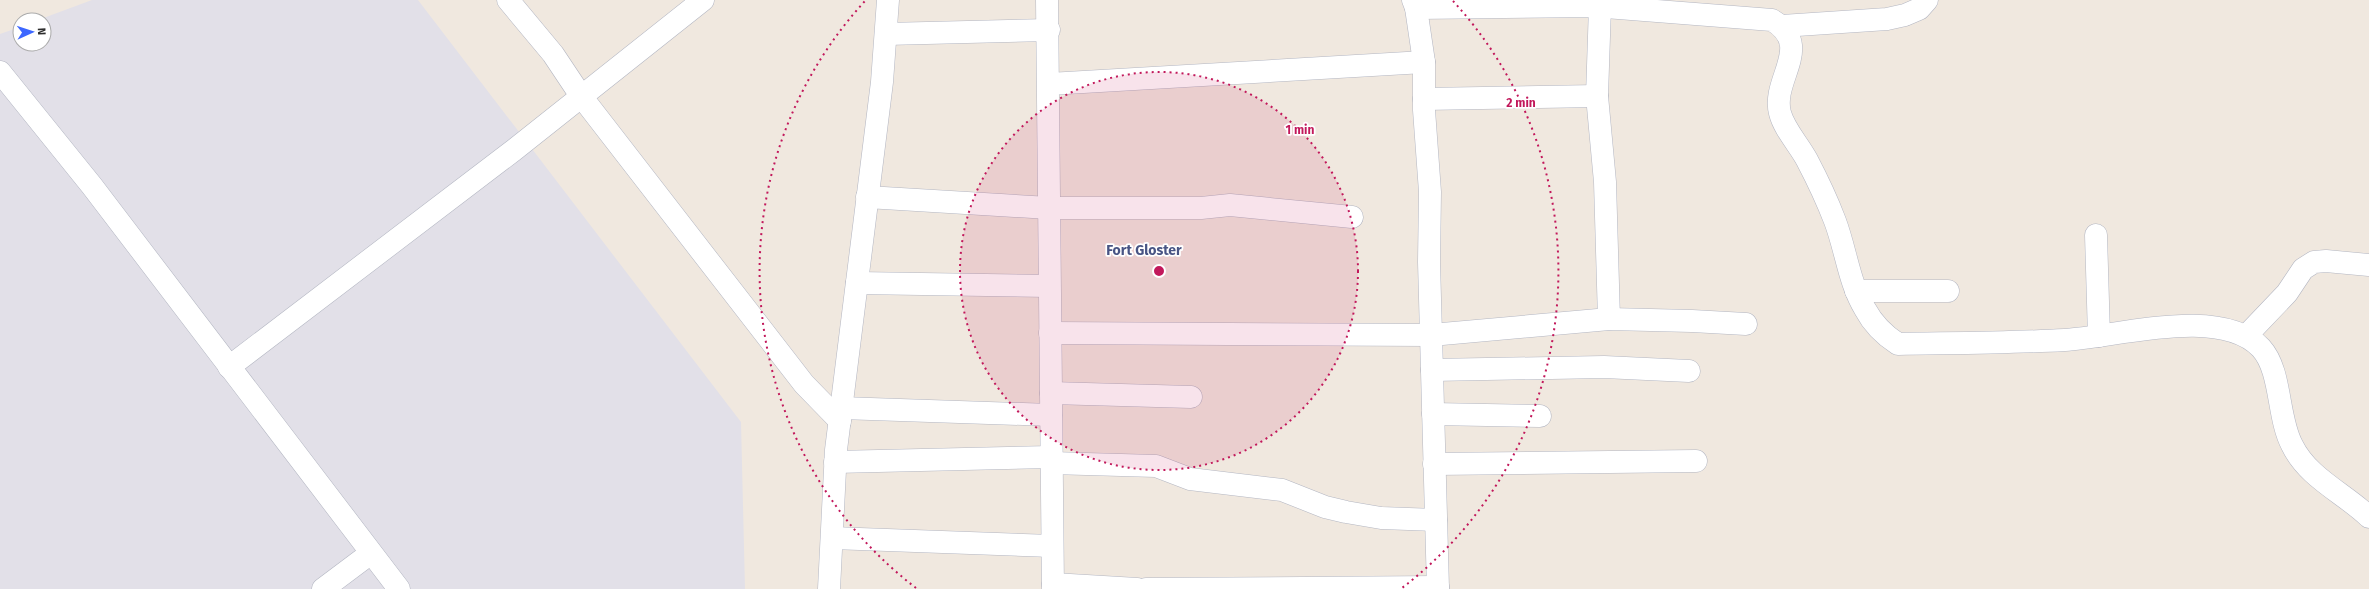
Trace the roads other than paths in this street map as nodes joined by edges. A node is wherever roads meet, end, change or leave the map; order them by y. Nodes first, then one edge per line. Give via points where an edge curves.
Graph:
1 (508, 0) edge
2 (703, 0) edge
3 (888, 0) edge
4 (1047, 0) edge
5 (1927, 0) edge
6 (1414, 4) edge
7 (1600, 6) junction
8 (1782, 26) junction
9 (1049, 30) junction
10 (886, 34) junction
11 (1424, 62) junction
12 (0, 72) edge
13 (1049, 84) junction
14 (1597, 96) junction
15 (1424, 99) junction
16 (575, 101) junction
17 (867, 197) junction
18 (1049, 208) junction
19 (1352, 217) dead end
20 (2096, 235) dead end
21 (2369, 265) edge
22 (857, 283) junction
23 (1049, 286) junction
24 (1948, 290) dead end
25 (1856, 291) junction
26 (1609, 319) junction
27 (1746, 324) dead end
28 (1050, 333) junction
29 (1431, 335) junction
30 (2100, 336) junction
31 (2246, 336) junction
32 (230, 367) junction
33 (1432, 370) junction
34 (1689, 371) dead end
35 (1051, 392) junction
36 (1191, 397) dead end
37 (840, 414) junction
38 (1433, 414) junction
39 (1051, 415) junction
40 (1540, 416) dead end
41 (1051, 460) junction
42 (1696, 461) dead end
43 (836, 462) junction
44 (1434, 464) junction
45 (2369, 517) edge
46 (1436, 520) junction
47 (832, 538) junction
48 (1052, 546) junction
49 (371, 553) junction
50 (1053, 587) edge
51 (1438, 588) edge
52 (323, 589) edge
53 (399, 589) edge
54 (829, 589) edge
55 (1137, 589) edge
56 (1146, 589) edge

1 - 16 street via 553,54
2 - 16 street
3 - 10 street
4 - 9 street
5 - 8 street via 1919,9 1887,19
6 - 7 street
6 - 11 street
7 - 8 street via 1772,20
7 - 14 street
8 - 25 street via 1792,48 1780,91 1780,114 1807,160 1835,221
9 - 10 street
9 - 13 street
10 - 17 street
11 - 13 street
11 - 15 street
12 - 32 street via 92,186
13 - 18 street
14 - 15 street
14 - 26 street via 1605,182
15 - 29 street via 1430,192
16 - 32 street
16 - 37 street via 804,384
17 - 18 street
17 - 22 street
18 - 19 street via 1201,208 1230,205
18 - 23 street
20 - 30 street
21 - 31 street via 2314,262 2303,269 2287,293
22 - 23 street
22 - 37 street
23 - 28 street
24 - 25 street
25 - 30 street via 1879,329 1898,344 2066,340
26 - 27 street
26 - 29 street
28 - 29 street
28 - 35 street
29 - 33 street
30 - 31 street via 2191,326 2226,329
31 - 45 street via 2261,348 2271,362 2284,423 2292,446 2318,478
32 - 49 street
33 - 34 street via 1604,367
33 - 38 street
35 - 36 street
35 - 39 street
37 - 39 street
37 - 43 street
38 - 40 street
38 - 44 street
39 - 41 street
41 - 43 street
41 - 46 street via 1156,466 1190,479 1282,490 1325,507 1346,512 1381,518
41 - 48 street
42 - 44 street
43 - 47 street
44 - 46 street
46 - 51 street
47 - 48 street
47 - 54 street
48 - 50 street
49 - 52 street
49 - 53 street
50 - 55 street
51 - 56 street

